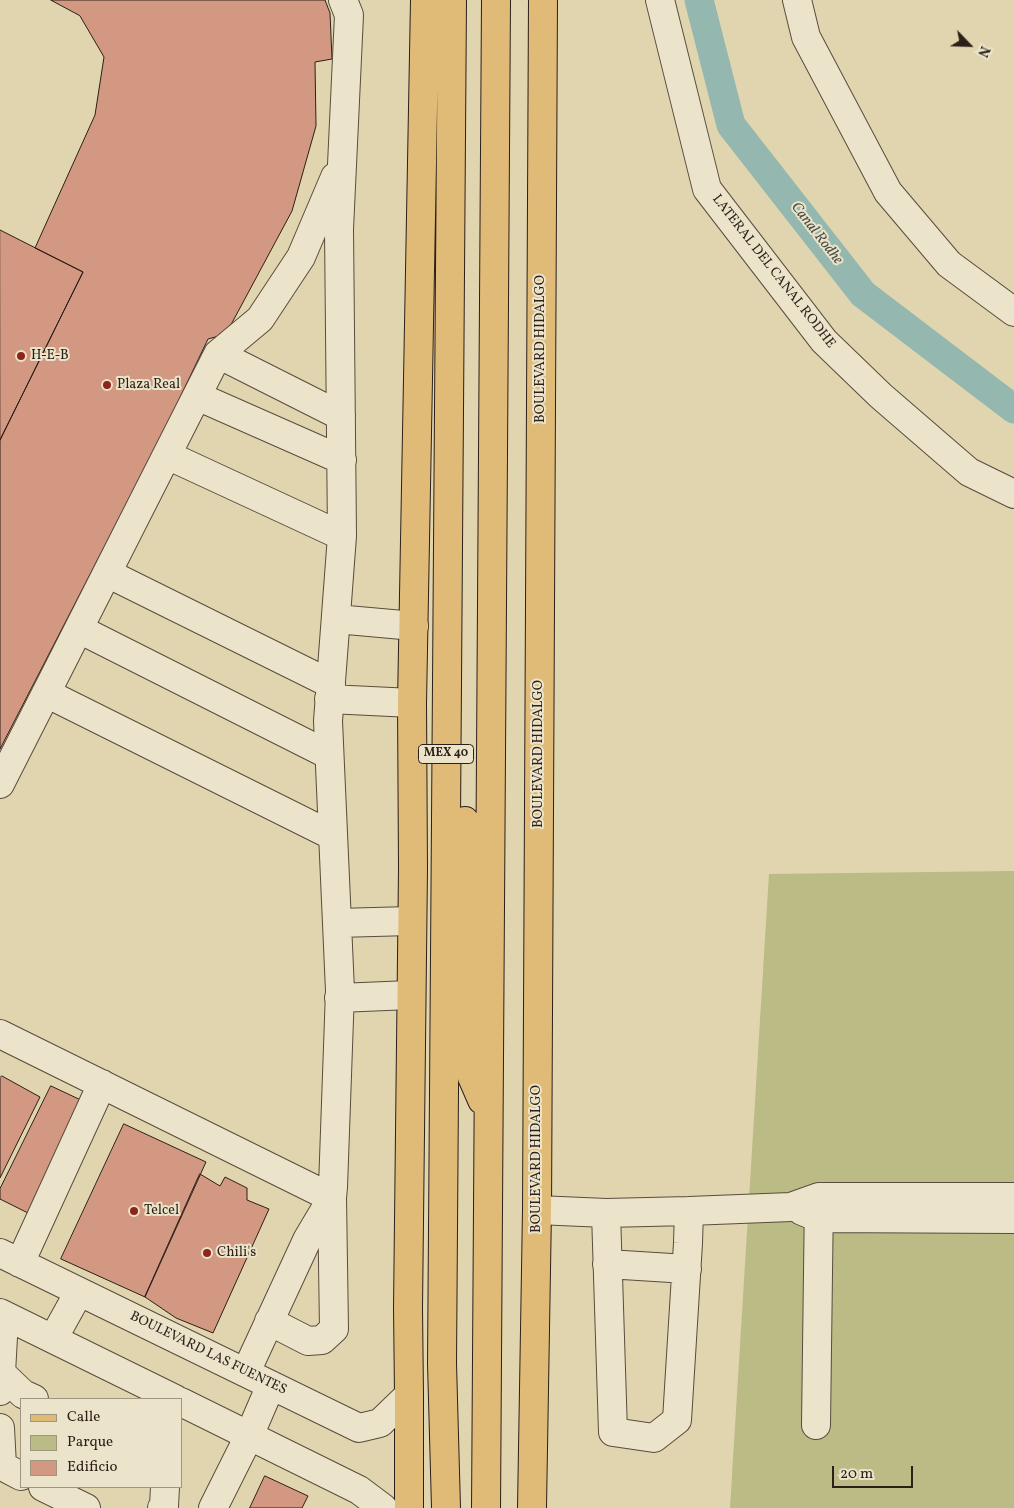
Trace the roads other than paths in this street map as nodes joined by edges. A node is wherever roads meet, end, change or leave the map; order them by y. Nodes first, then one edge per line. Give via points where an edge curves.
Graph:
1 (425, 0) edge
2 (452, 0) edge
3 (479, 0) edge
4 (496, 0) edge
5 (543, 0) edge
6 (660, 0) edge
7 (796, 0) edge
8 (347, 5) edge
9 (496, 55) junction
10 (343, 160) junction
11 (1014, 312) edge
12 (218, 354) junction
13 (197, 396) junction
14 (341, 416) junction
15 (167, 454) junction
16 (342, 460) junction
17 (1014, 494) edge
18 (342, 536) junction
19 (107, 573) junction
20 (336, 619) junction
21 (414, 626) junction
22 (79, 629) junction
23 (413, 656) junction
24 (447, 665) junction
25 (330, 692) junction
26 (46, 693) junction
27 (412, 703) junction
28 (329, 755) junction
29 (0, 784) edge
30 (332, 836) junction
31 (411, 921) junction
32 (336, 923) junction
33 (410, 995) junction
34 (339, 998) junction
35 (0, 1034) edge
36 (102, 1084) junction
37 (488, 1115) junction
38 (1014, 1197) edge
39 (332, 1198) junction
40 (819, 1208) junction
41 (537, 1210) junction
42 (688, 1211) junction
43 (606, 1213) junction
44 (1014, 1219) edge
45 (10, 1258) edge
46 (607, 1264) junction
47 (687, 1269) junction
48 (79, 1292) junction
49 (0, 1313) edge
50 (269, 1321) junction
51 (0, 1329) edge
52 (54, 1340) junction
53 (246, 1372) junction
54 (0, 1382) edge
55 (271, 1385) junction
56 (409, 1395) junction
57 (32, 1398) edge
58 (173, 1398) edge
59 (182, 1402) edge
60 (816, 1425) dead end
61 (0, 1428) edge
62 (249, 1436) junction
63 (11, 1471) edge
64 (45, 1488) edge
65 (165, 1488) edge
66 (86, 1508) edge
67 (162, 1508) edge
68 (213, 1508) edge
69 (383, 1508) edge
70 (409, 1508) edge
71 (446, 1508) edge
72 (486, 1508) edge
73 (532, 1508) edge

1 - 21 main road
2 - 24 main road, MEX 40
3 - 9 main road via 480,28
4 - 9 main road, MEX 40
5 - 41 main road, BOULEVARD HIDALGO
6 - 17 street, LATERAL DEL CANAL RODHE via 707,189 824,341 881,396 969,472
7 - 11 street via 806,37 888,192 949,264
8 - 10 street
9 - 37 main road, MEX 40
10 - 12 street via 302,257 260,320
10 - 14 street via 339,229
12 - 13 street
12 - 14 street
13 - 15 street
13 - 16 street
14 - 16 street
15 - 18 street
15 - 19 street
16 - 18 street
18 - 20 street
19 - 22 street
19 - 25 street
20 - 21 street
20 - 25 street
21 - 23 main road
22 - 26 street
22 - 28 street
23 - 24 main road
23 - 27 main road
24 - 37 main road via 460,687 464,706 464,1038 472,1077
24 - 71 main road, MEX 40 via 442,1363
25 - 27 street
25 - 28 street
26 - 29 street
26 - 30 street
27 - 31 main road
28 - 30 street
30 - 32 street
31 - 32 street
31 - 33 main road
32 - 34 street
33 - 34 street
33 - 56 main road
34 - 39 street
35 - 36 street
36 - 39 street
36 - 45 street
37 - 72 main road, MEX 40
38 - 40 street
39 - 50 street via 307,1240
39 - 50 street via 334,1329 322,1340 308,1340
40 - 42 street via 792,1206
40 - 44 street
40 - 60 street
41 - 43 street
41 - 73 main road, BOULEVARD HIDALGO
42 - 43 street
42 - 47 street
43 - 46 street
45 - 48 street, BOULEVARD LAS FUENTES
46 - 47 street
46 - 47 street via 613,1432 654,1438 677,1420
48 - 52 street
48 - 53 street, BOULEVARD LAS FUENTES
49 - 52 street
50 - 53 street
51 - 54 street
52 - 58 street
53 - 55 street, BOULEVARD LAS FUENTES
54 - 57 street
55 - 56 street, BOULEVARD LAS FUENTES via 359,1428 380,1423
55 - 62 street
56 - 70 main road
59 - 62 street
61 - 63 street
62 - 68 street
62 - 69 street via 359,1490
64 - 66 street
65 - 67 street

